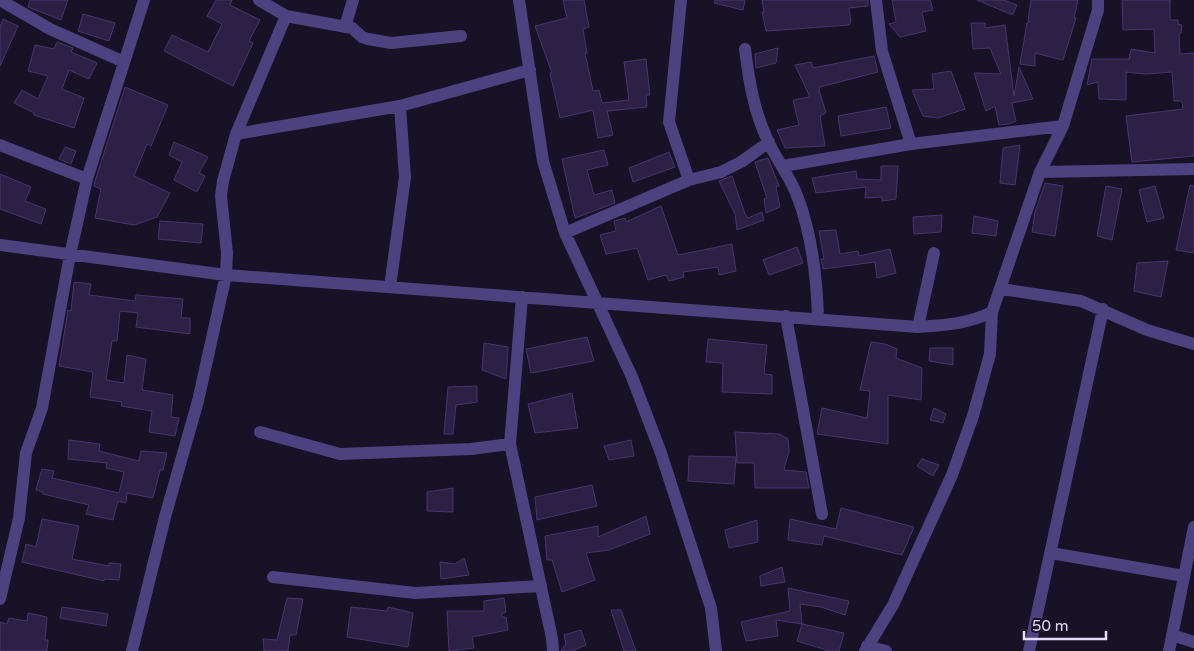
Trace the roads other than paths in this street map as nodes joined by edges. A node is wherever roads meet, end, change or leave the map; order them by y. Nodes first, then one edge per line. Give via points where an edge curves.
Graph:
1 (0, 0) edge
2 (144, 0) edge
3 (259, 0) edge
4 (353, 0) edge
5 (519, 0) edge
6 (681, 0) edge
7 (876, 0) edge
8 (1098, 0) edge
9 (286, 16) junction
10 (345, 27) junction
11 (461, 36) dead end
12 (745, 49) dead end
13 (124, 62) junction
14 (530, 70) junction
15 (400, 106) junction
16 (1063, 126) junction
17 (236, 134) junction
18 (769, 142) junction
19 (911, 144) junction
20 (0, 145) edge
21 (783, 166) junction
22 (1194, 169) edge
23 (1040, 172) junction
24 (87, 179) junction
25 (689, 180) junction
26 (565, 233) junction
27 (0, 245) edge
28 (934, 252) dead end
29 (70, 255) junction
30 (226, 275) junction
31 (390, 287) junction
32 (1001, 289) junction
33 (522, 297) junction
34 (599, 302) junction
35 (1103, 309) junction
36 (992, 312) junction
37 (786, 316) junction
38 (818, 319) junction
39 (918, 327) junction
40 (1194, 344) edge
41 (260, 432) dead end
42 (510, 444) junction
43 (822, 514) dead end
44 (1194, 527) edge
45 (1051, 553) junction
46 (1184, 576) junction
47 (273, 577) dead end
48 (541, 586) junction
49 (0, 599) edge
50 (1172, 635) junction
51 (1194, 642) edge
52 (866, 649) edge
53 (132, 651) edge
54 (553, 651) edge
55 (716, 651) edge
56 (886, 651) edge
57 (1029, 651) edge
58 (1169, 651) edge

1 - 13 street via 50,29
2 - 13 street
3 - 9 street
4 - 10 street
5 - 14 street
6 - 25 street via 669,122
7 - 19 street via 882,51
8 - 16 street via 1089,44
9 - 10 street
9 - 17 street
10 - 11 street via 352,28 362,37 391,43
12 - 18 street via 750,88
13 - 24 street
14 - 15 street
14 - 26 street via 543,161
15 - 17 street
15 - 31 street via 405,177
16 - 19 street
16 - 23 street
17 - 30 street via 221,196
18 - 21 street
18 - 25 street via 721,172
19 - 21 street
20 - 24 street
21 - 38 street via 809,233
22 - 23 street
23 - 32 street
24 - 29 street
25 - 26 street
26 - 34 street
27 - 29 street
28 - 39 street
29 - 30 street
29 - 49 street via 42,408 26,452 19,518
30 - 31 street
30 - 53 street via 198,401
31 - 33 street
32 - 35 street via 1055,295
32 - 36 street
33 - 34 street
33 - 42 street
34 - 37 street
34 - 55 street via 661,453 711,608
35 - 40 street via 1148,330
35 - 45 street
36 - 39 street via 977,320
36 - 52 street via 987,368 952,475 893,605
37 - 38 street
37 - 43 street
38 - 39 street
41 - 42 street via 340,454 471,449
42 - 48 street
44 - 46 street
45 - 46 street
45 - 57 street
46 - 50 street
47 - 48 street via 415,593
48 - 54 street
50 - 51 street
50 - 58 street
52 - 56 street

